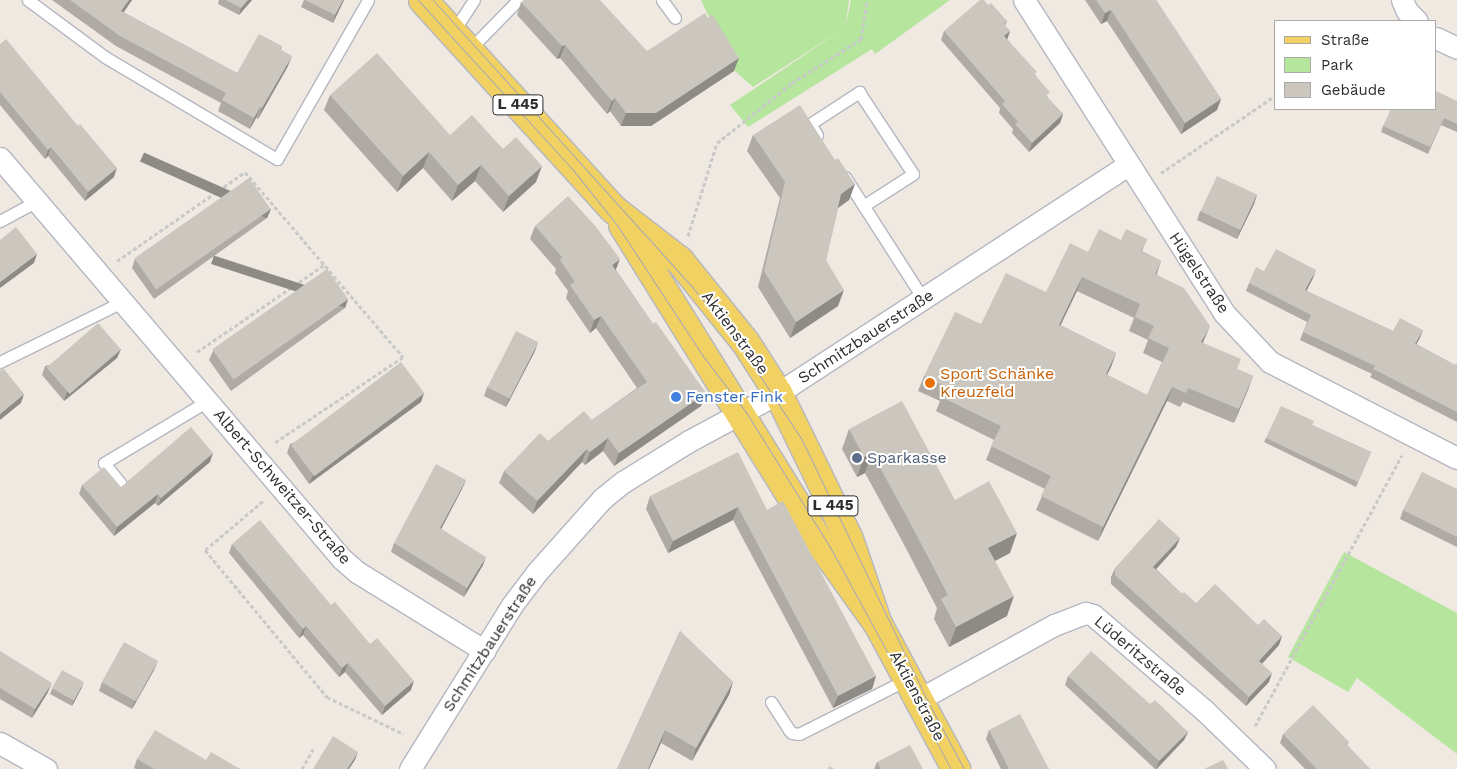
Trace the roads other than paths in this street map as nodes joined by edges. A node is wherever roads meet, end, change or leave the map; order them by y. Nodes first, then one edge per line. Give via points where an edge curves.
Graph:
1 (28, 0) edge
2 (368, 0) edge
3 (424, 0) edge
4 (474, 0) edge
5 (518, 0) edge
6 (662, 0) edge
7 (1024, 0) edge
8 (1402, 0) edge
9 (675, 18) dead end
10 (1416, 20) edge
11 (1437, 38) edge
12 (461, 41) junction
13 (1457, 48) edge
14 (826, 149) edge
15 (0, 158) edge
16 (837, 165) edge
17 (1128, 165) junction
18 (37, 201) junction
19 (864, 206) junction
20 (613, 209) junction
21 (0, 221) edge
22 (924, 300) junction
23 (122, 302) junction
24 (0, 362) edge
25 (778, 393) junction
26 (207, 401) junction
27 (740, 414) junction
28 (1457, 458) edge
29 (121, 484) edge
30 (878, 624) junction
31 (484, 651) junction
32 (913, 689) junction
33 (771, 702) dead end
34 (0, 742) edge
35 (46, 769) edge
36 (410, 769) edge
37 (956, 769) edge
38 (1265, 769) edge

1 - 2 lane via 105,57 277,159
3 - 12 main road, Aktienstraße / L 445
4 - 12 lane
5 - 12 lane
6 - 9 lane
7 - 17 street, Hügelstraße
8 - 10 street
11 - 13 street
12 - 20 main road, Aktienstraße / L 445
14 - 19 lane via 810,124 860,92 913,174
15 - 18 street, Albert-Schweitzer-Straße
16 - 19 lane
17 - 22 street, Schmitzbauerstraße
17 - 28 street, Hügelstraße via 1224,313 1270,362
18 - 21 lane
18 - 23 street, Albert-Schweitzer-Straße
19 - 22 lane
20 - 25 main road, Aktienstraße / L 445 via 680,261 746,343
20 - 27 main road, Aktienstraße / L 445
22 - 25 street, Schmitzbauerstraße
23 - 24 lane
23 - 26 street, Albert-Schweitzer-Straße
25 - 27 street, Schmitzbauerstraße
25 - 30 main road, Aktienstraße / L 445 via 849,539
26 - 29 lane, Albert-Schweitzer-Straße via 104,463
26 - 31 street, Albert-Schweitzer-Straße via 342,559 357,572
27 - 30 main road, Aktienstraße / L 445 via 820,543
27 - 31 street, Schmitzbauerstraße via 647,465 603,498 537,572
30 - 32 main road, Aktienstraße / L 445
31 - 36 street, Schmitzbauerstraße
32 - 33 lane via 799,734 792,734
32 - 37 main road, Aktienstraße / L 445
32 - 38 street, Lüderitzstraße via 1086,613 1093,615
34 - 35 street

